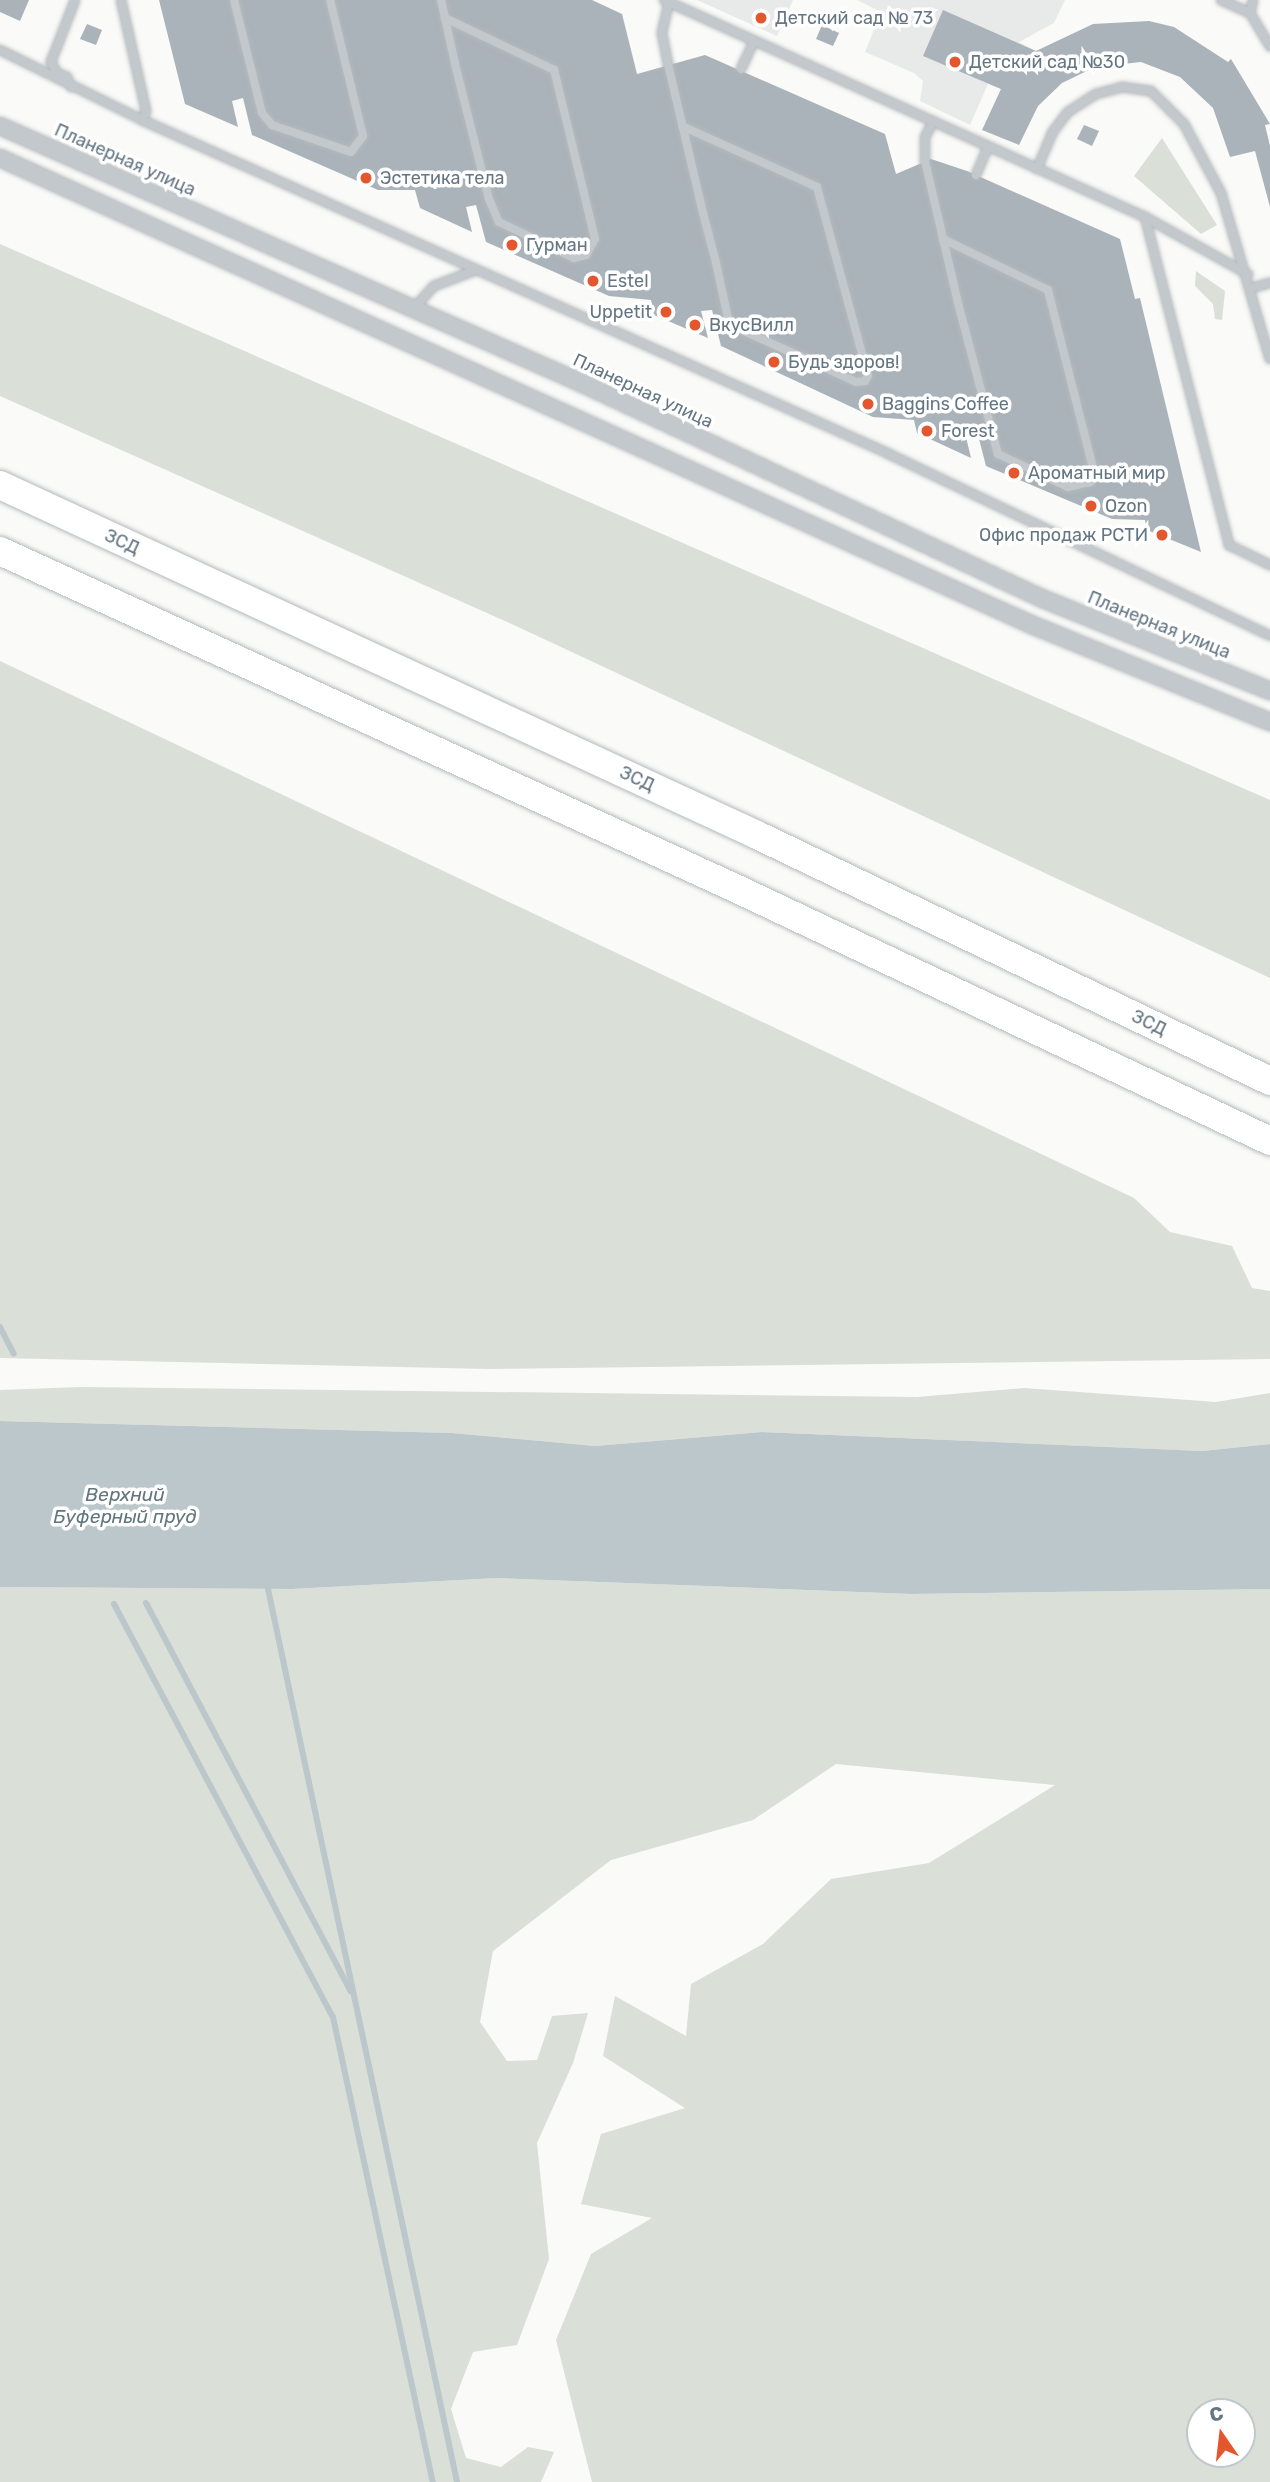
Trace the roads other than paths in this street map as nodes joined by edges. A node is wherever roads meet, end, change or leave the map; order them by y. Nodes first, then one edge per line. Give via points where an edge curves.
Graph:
1 (75, 0) edge
2 (121, 0) edge
3 (234, 0) edge
4 (330, 0) edge
5 (441, 0) edge
6 (1221, 0) edge
7 (1254, 0) edge
8 (666, 1) edge
9 (1250, 13) junction
10 (445, 18) junction
11 (754, 41) junction
12 (1270, 46) edge
13 (0, 50) edge
14 (741, 69) dead end
15 (71, 87) junction
16 (142, 120) junction
17 (933, 122) junction
18 (682, 126) junction
19 (0, 127) edge
20 (988, 146) junction
21 (0, 158) edge
22 (1037, 169) junction
23 (975, 174) dead end
24 (1145, 217) junction
25 (943, 239) junction
26 (476, 270) junction
27 (1248, 274) junction
28 (1270, 283) edge
29 (1252, 288) junction
30 (414, 309) junction
31 (1270, 359) edge
32 (0, 485) edge
33 (0, 551) edge
34 (1270, 565) edge
35 (1270, 636) edge
36 (1270, 691) edge
37 (1270, 722) edge
38 (1270, 1081) edge
39 (1270, 1142) edge

1 - 15 lane via 51,62
2 - 16 lane via 146,111
3 - 4 lane via 262,113 272,124 351,152 363,136
5 - 10 lane
6 - 9 lane
7 - 9 lane
8 - 11 lane
8 - 18 lane via 662,33
9 - 12 lane
10 - 10 lane via 554,70 595,239 586,255 574,258 499,222 488,199
11 - 14 lane
11 - 17 lane
13 - 15 lane
15 - 16 lane
16 - 26 lane
17 - 20 lane
17 - 25 lane via 923,147
18 - 18 lane via 733,326 856,382 865,381 868,376 817,187
19 - 30 street, Планерная улица
20 - 22 lane
20 - 23 lane
21 - 37 street via 1030,624
22 - 24 lane
22 - 27 lane via 1052,134 1068,112 1096,94 1122,87 1151,91 1178,117 1199,148 1221,193
24 - 27 lane
24 - 34 lane via 1228,545
25 - 25 lane via 998,454 1068,487 1090,482 1094,472 1048,290
26 - 30 lane via 434,286
26 - 35 lane via 887,453
27 - 29 lane
28 - 29 lane
29 - 31 lane
30 - 36 street, Планерная улица via 1041,598
32 - 38 highway, ЗСД via 757,835
33 - 39 highway via 720,881

